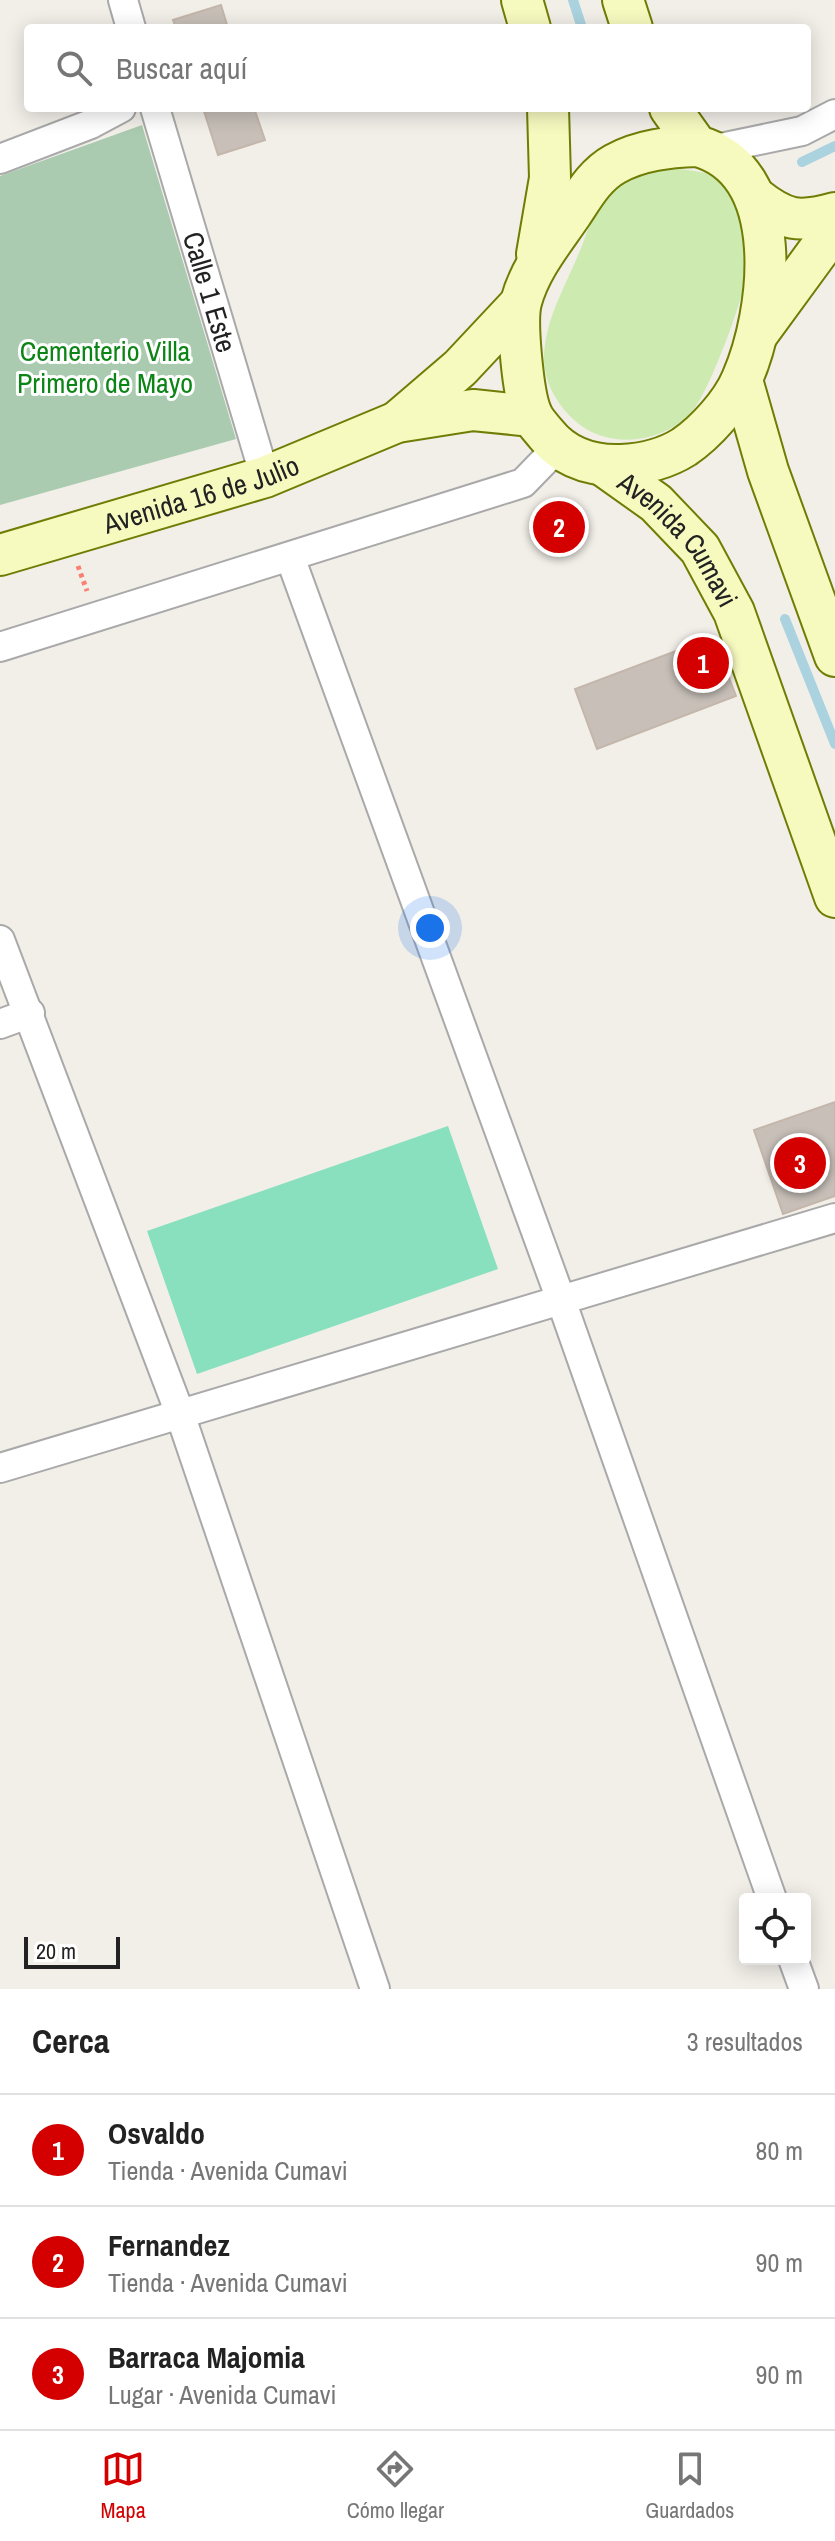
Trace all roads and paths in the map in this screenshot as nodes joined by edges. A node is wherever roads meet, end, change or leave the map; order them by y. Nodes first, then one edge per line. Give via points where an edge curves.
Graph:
1 (123, 0) edge
2 (522, 0) edge
3 (623, 0) edge
4 (130, 24) edge
5 (529, 24) edge
6 (631, 24) edge
7 (114, 112) edge
8 (156, 112) edge
9 (548, 112) edge
10 (673, 112) edge
11 (835, 114) edge
12 (704, 148) junction
13 (0, 159) edge
14 (756, 198) junction
15 (835, 213) edge
16 (835, 228) edge
17 (527, 286) junction
18 (757, 335) junction
19 (742, 380) junction
20 (532, 416) junction
21 (397, 422) junction
22 (557, 448) junction
23 (604, 466) junction
24 (265, 477) junction
25 (0, 555) edge
26 (290, 557) junction
27 (77, 563) dead end
28 (89, 597) dead end
29 (0, 647) edge
30 (835, 656) edge
31 (835, 897) edge
32 (0, 940) edge
33 (30, 1013) junction
34 (0, 1024) edge
35 (835, 1218) edge
36 (561, 1300) junction
37 (179, 1411) junction
38 (0, 1468) edge
39 (770, 1893) edge
40 (795, 1965) edge
41 (375, 1989) edge
42 (804, 1989) edge

1 - 4 street
2 - 5 main road
3 - 6 main road
7 - 13 street
8 - 24 street, Calle 1 Este
9 - 17 main road via 550,178
10 - 12 main road
11 - 12 street via 802,131
12 - 14 main road
12 - 17 main road via 662,147 606,170
14 - 15 main road via 778,215 807,221
14 - 18 main road via 765,234
16 - 18 main road
17 - 20 main road via 523,375
17 - 21 main road, Avenida 16 de Julio via 460,368
18 - 19 main road
19 - 23 main road via 685,446 665,457
19 - 30 main road via 768,471
20 - 21 main road, Avenida 16 de Julio via 473,410
20 - 22 main road
21 - 24 main road, Avenida 16 de Julio
22 - 23 main road
22 - 26 street via 523,483
23 - 31 main road, Avenida Cumavi via 656,503 700,549 734,612
24 - 25 main road, Avenida 16 de Julio
26 - 29 street
26 - 36 street
27 - 28 path
32 - 33 street
33 - 34 street
33 - 37 street
35 - 36 street
36 - 37 street
36 - 39 street
37 - 38 street
37 - 41 street
40 - 42 street

